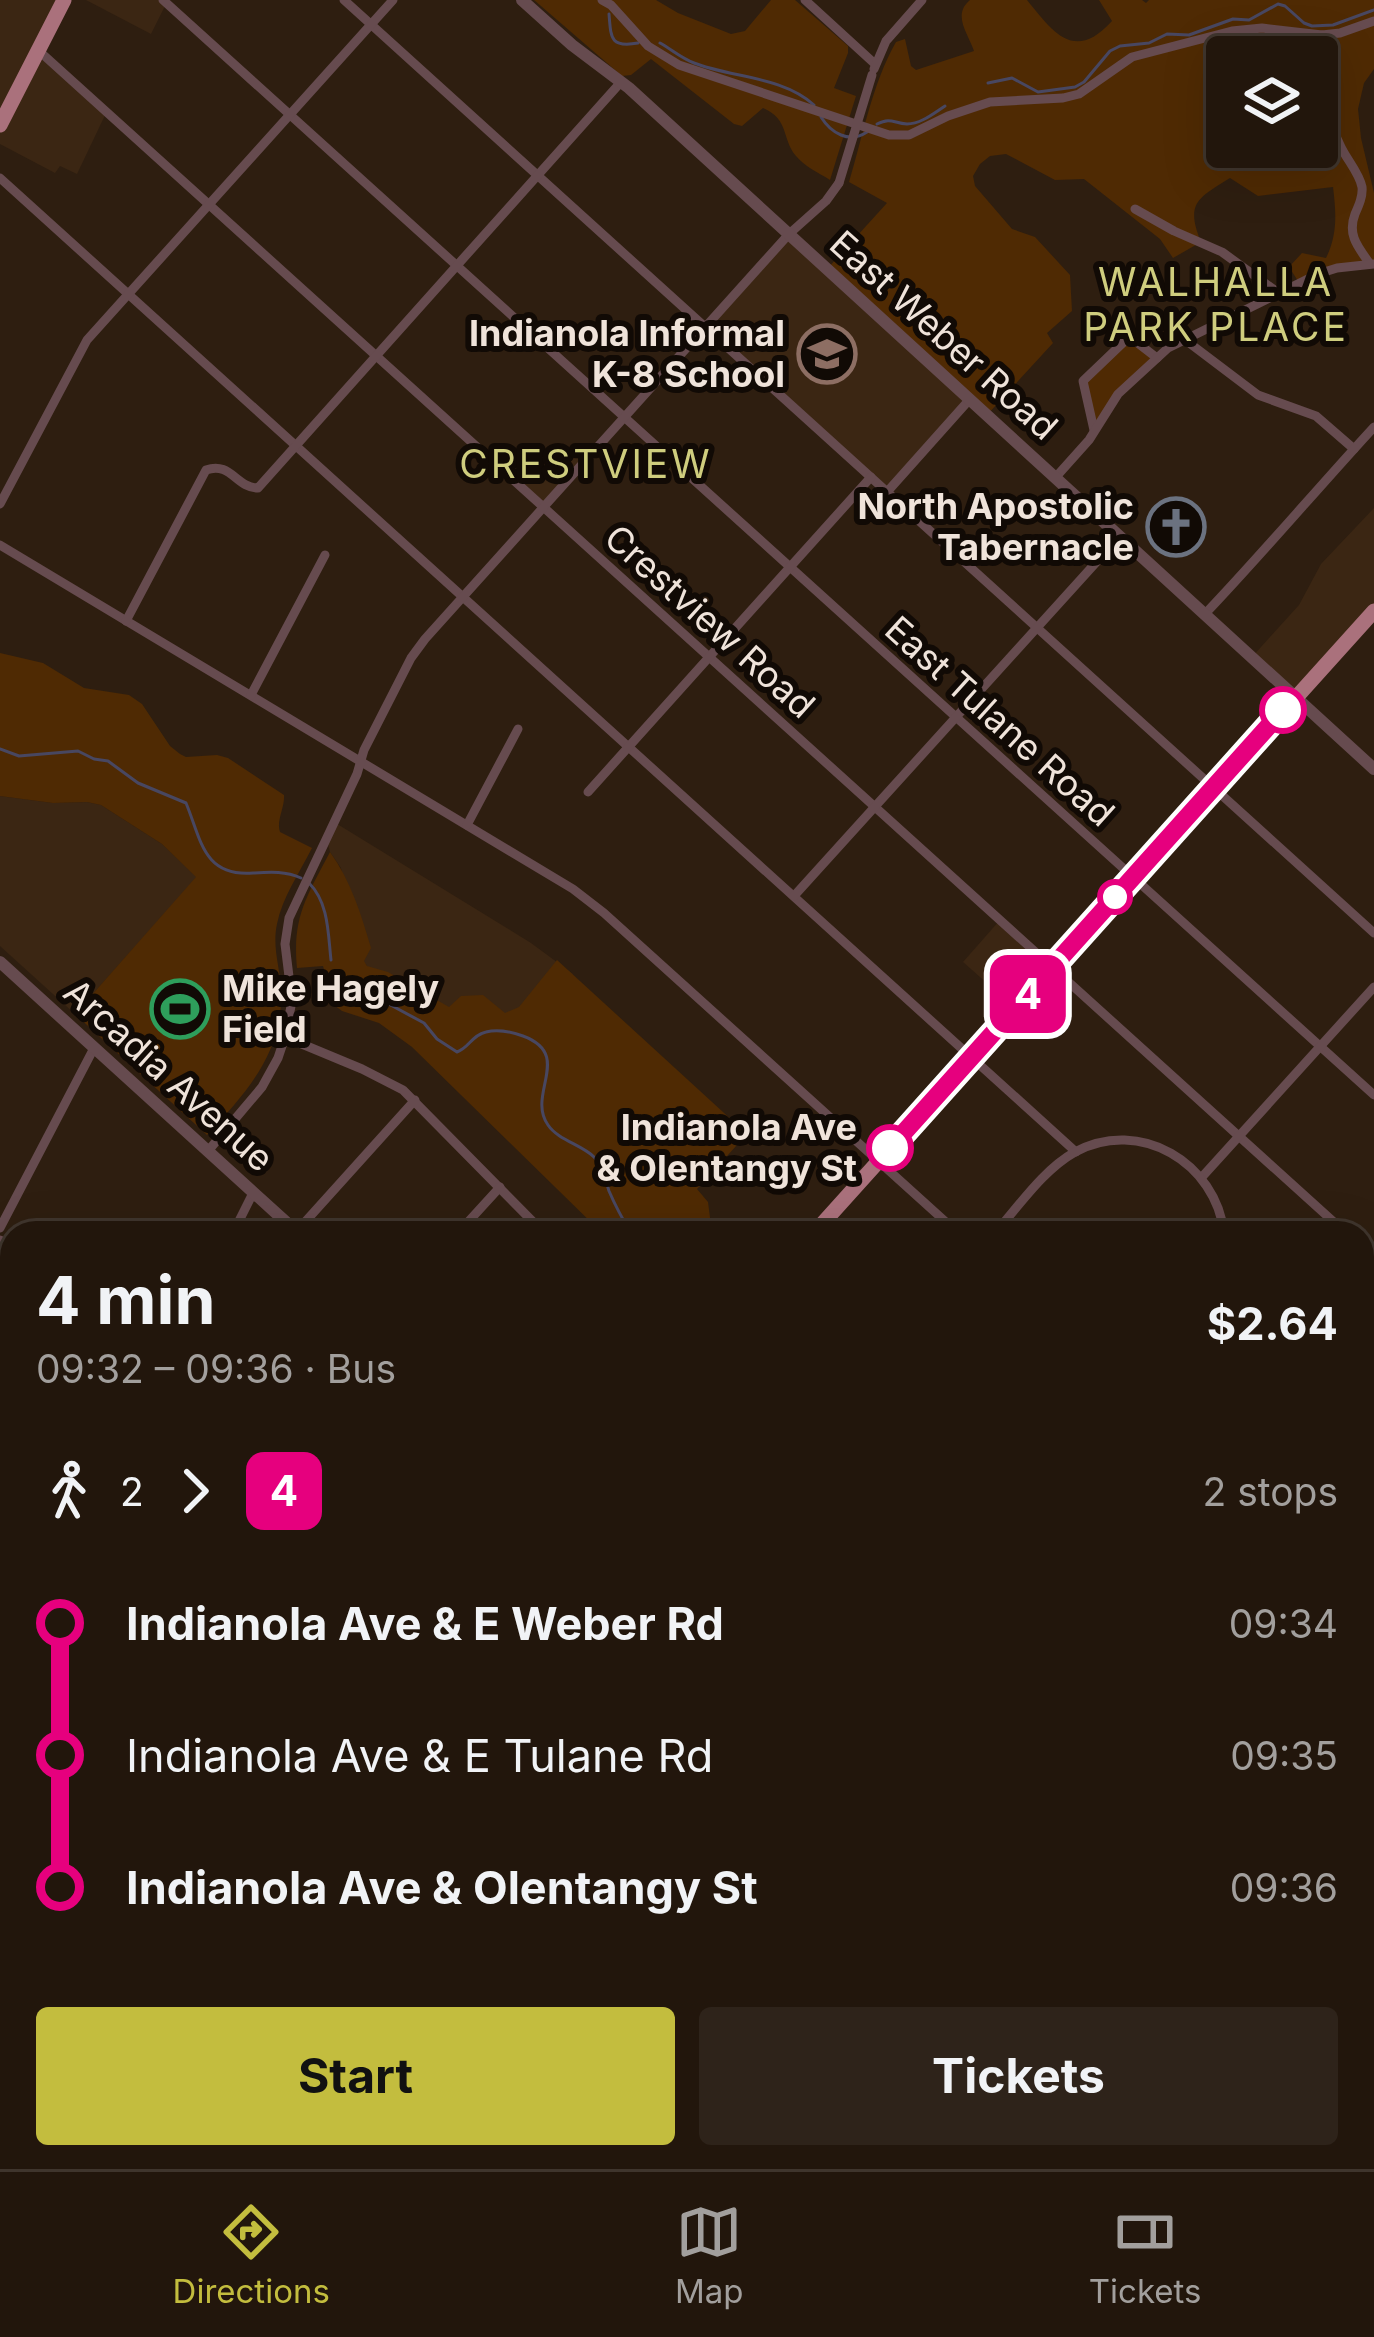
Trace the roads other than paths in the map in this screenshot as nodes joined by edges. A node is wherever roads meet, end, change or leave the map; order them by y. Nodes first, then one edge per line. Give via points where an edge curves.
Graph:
1 (64, 0) edge
2 (163, 0) edge
3 (344, 0) edge
4 (393, 0) edge
5 (522, 0) edge
6 (602, 0) edge
7 (805, 0) edge
8 (903, 0) edge
9 (922, 0) edge
10 (913, 10) junction
11 (1374, 21) edge
12 (370, 24) junction
13 (1322, 35) junction
14 (38, 50) junction
15 (874, 69) junction
16 (621, 82) junction
17 (290, 115) junction
18 (0, 124) edge
19 (538, 176) junction
20 (0, 178) edge
21 (210, 206) junction
22 (1135, 208) dead end
23 (789, 234) junction
24 (1372, 264) edge
25 (457, 266) junction
26 (1280, 294) junction
27 (130, 295) junction
28 (705, 327) junction
29 (1117, 327) dead end
30 (1129, 337) junction
31 (1184, 339) junction
32 (376, 356) junction
33 (1156, 358) junction
34 (970, 399) junction
35 (623, 416) junction
36 (1374, 427) edge
37 (1094, 430) junction
38 (296, 446) junction
39 (1354, 449) junction
40 (871, 477) junction
41 (1055, 478) junction
42 (886, 491) junction
43 (0, 504) edge
44 (542, 506) junction
45 (1120, 536) junction
46 (0, 545) edge
47 (325, 555) dead end
48 (790, 567) junction
49 (462, 596) junction
50 (1374, 611) edge
51 (1205, 614) junction
52 (126, 621) junction
53 (1037, 628) junction
54 (709, 657) junction
55 (251, 695) junction
56 (1295, 697) junction
57 (956, 717) junction
58 (518, 729) dead end
59 (629, 747) junction
60 (361, 761) junction
61 (1374, 769) edge
62 (1214, 788) junction
63 (588, 792) dead end
64 (874, 807) junction
65 (467, 825) junction
66 (1133, 877) junction
67 (794, 896) junction
68 (1374, 933) edge
69 (0, 962) edge
70 (1052, 967) junction
71 (1374, 987) edge
72 (285, 1037) junction
73 (1320, 1046) junction
74 (94, 1048) junction
75 (972, 1057) junction
76 (1374, 1095) edge
77 (415, 1100) junction
78 (1238, 1136) junction
79 (208, 1151) junction
80 (1076, 1152) junction
81 (878, 1161) junction
82 (1202, 1177) junction
83 (500, 1187) junction
84 (254, 1193) junction
85 (4, 1221) edge
86 (239, 1221) edge
87 (285, 1221) edge
88 (307, 1221) edge
89 (469, 1221) edge
90 (533, 1221) edge
91 (825, 1221) edge
92 (945, 1221) edge
93 (1006, 1221) edge
94 (1221, 1221) edge
95 (1333, 1221) edge

1 - 14 main road
2 - 17 street, East Tulane Road
3 - 12 street
4 - 12 street
5 - 16 street, East Weber Road
6 - 13 street via 679,65 909,135 990,102 1079,94 1132,57 1232,31
7 - 15 street
8 - 10 street
9 - 10 street
10 - 15 street
11 - 13 street
12 - 17 street
12 - 19 street
13 - 24 street via 1327,112 1361,183 1351,233
14 - 18 main road
14 - 21 street, Crestview Road
15 - 23 street, bridge via 839,183
16 - 19 street
16 - 23 street, East Weber Road
17 - 21 street
17 - 25 street, East Tulane Road
19 - 25 street
19 - 28 street
20 - 27 street
21 - 27 street
21 - 32 street, Crestview Road
22 - 26 street
23 - 28 street
23 - 34 street, East Weber Road
24 - 26 street via 1326,271
25 - 32 street
25 - 35 street, East Tulane Road
26 - 31 street
27 - 38 street
27 - 43 street via 87,340
28 - 35 street
28 - 40 street
29 - 30 street
30 - 33 street
30 - 37 street via 1083,381
31 - 33 street
31 - 39 street via 1258,395 1311,413
32 - 38 street
32 - 44 street, Crestview Road
33 - 37 street
34 - 41 street, East Weber Road
34 - 42 street
35 - 44 street
35 - 48 street, East Tulane Road
36 - 39 street
37 - 41 street
38 - 49 street
38 - 52 street via 258,488 220,467 206,470
39 - 51 street
40 - 42 street
40 - 48 street
41 - 45 street, East Weber Road
42 - 53 street
44 - 49 street
44 - 54 street, Crestview Road
45 - 51 street, East Weber Road
45 - 53 street
46 - 52 street
47 - 55 street
48 - 54 street
48 - 57 street, East Tulane Road
49 - 59 street
49 - 60 street via 411,658
50 - 56 main road
51 - 56 street, East Weber Road
52 - 55 street
53 - 57 street
53 - 62 street
54 - 59 street
54 - 64 street, Crestview Road
55 - 60 street
56 - 61 street, East Weber Road
56 - 62 main road
57 - 64 street
57 - 66 street, East Tulane Road
58 - 65 street
59 - 63 street
59 - 67 street
60 - 65 street
60 - 72 street via 286,932 292,1001
62 - 66 main road
62 - 68 street
64 - 67 street
64 - 70 street, Crestview Road
65 - 81 street via 589,901
66 - 70 main road
66 - 73 street, East Tulane Road
67 - 75 street
69 - 74 street, Arcadia Avenue
70 - 75 main road
70 - 78 street, Crestview Road
71 - 73 street
72 - 77 street
72 - 79 street via 262,1087
73 - 76 street, East Tulane Road
73 - 78 street
74 - 79 street, Arcadia Avenue
74 - 85 street
75 - 80 street
75 - 81 main road
77 - 83 street
77 - 88 street
78 - 82 street
78 - 95 street, Crestview Road
79 - 84 street, Arcadia Avenue
80 - 82 street via 1137,1142 1168,1150
80 - 93 street
81 - 91 main road
81 - 92 street
82 - 94 street
83 - 89 street
83 - 90 street
84 - 86 street
84 - 87 street, Arcadia Avenue

